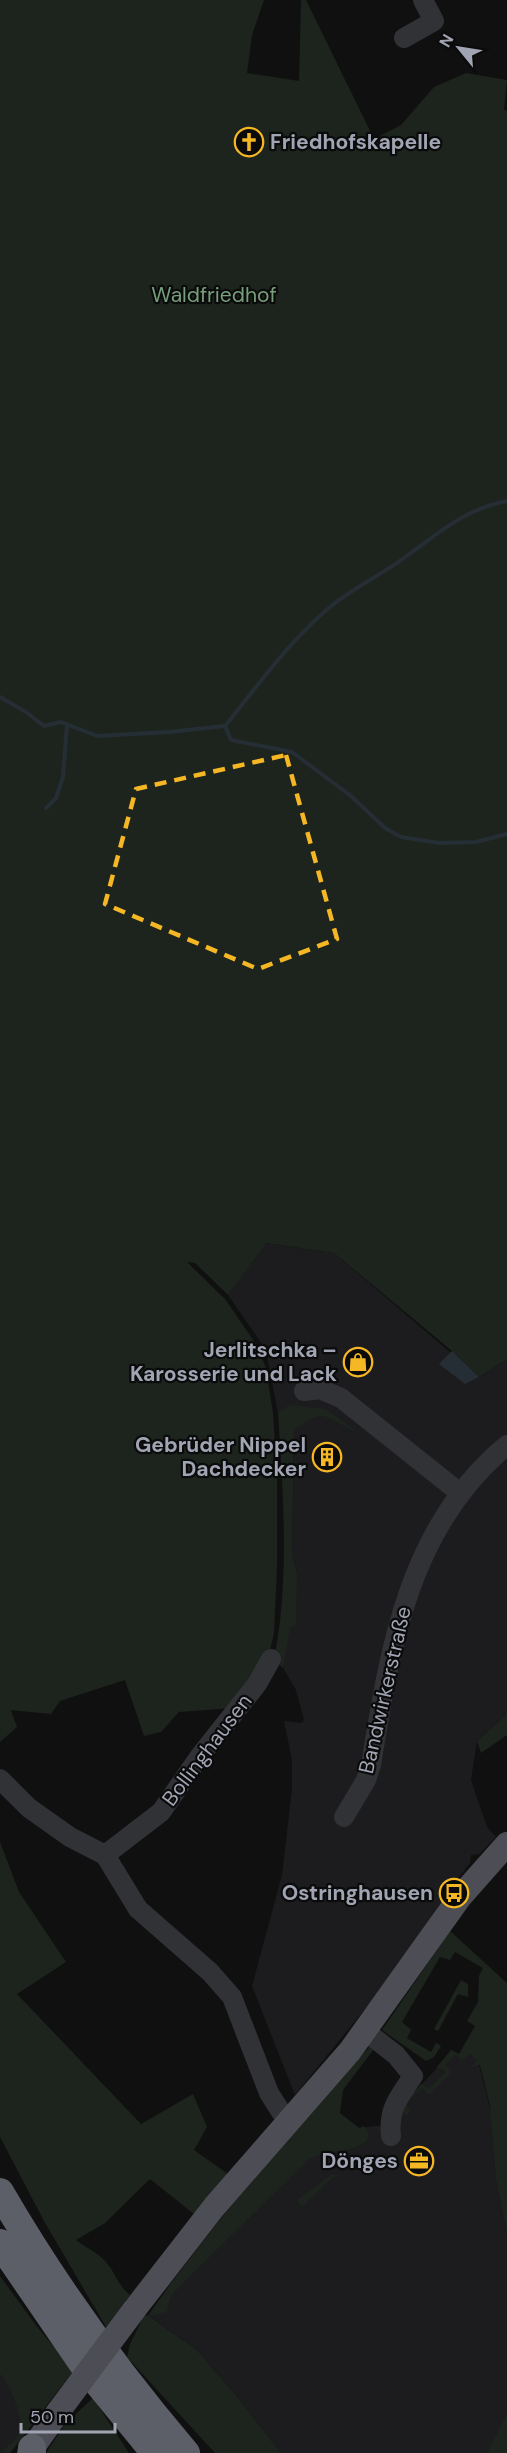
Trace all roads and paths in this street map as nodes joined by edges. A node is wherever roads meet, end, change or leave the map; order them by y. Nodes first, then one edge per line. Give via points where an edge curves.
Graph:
1 (423, 0) edge
2 (404, 38) dead end
3 (304, 1391) dead end
4 (507, 1445) edge
5 (460, 1493) junction
6 (271, 1659) dead end
7 (0, 1779) edge
8 (344, 1817) dead end
9 (504, 1854) edge
10 (105, 1855) junction
11 (365, 2031) junction
12 (290, 2120) junction
13 (391, 2136) dead end
14 (0, 2192) edge
15 (0, 2243) edge
16 (31, 2451) edge
17 (155, 2453) edge
18 (186, 2453) edge

1 - 2 street via 434,21
3 - 5 street via 320,1389 341,1398
4 - 5 street, Bandwirkerstraße
5 - 8 street, Bandwirkerstraße via 427,1550 406,1598 390,1657 371,1765
6 - 10 street, Bollinghausen via 257,1684 161,1812
7 - 10 street via 29,1808 70,1837
9 - 11 main road via 460,1897
10 - 12 street via 138,1909 210,1972 232,1997 269,2093
11 - 12 main road
11 - 13 street via 396,2055 412,2076 390,2115
12 - 16 main road, bridge via 214,2206
14 - 18 highway via 82,2322
15 - 17 highway via 87,2370

